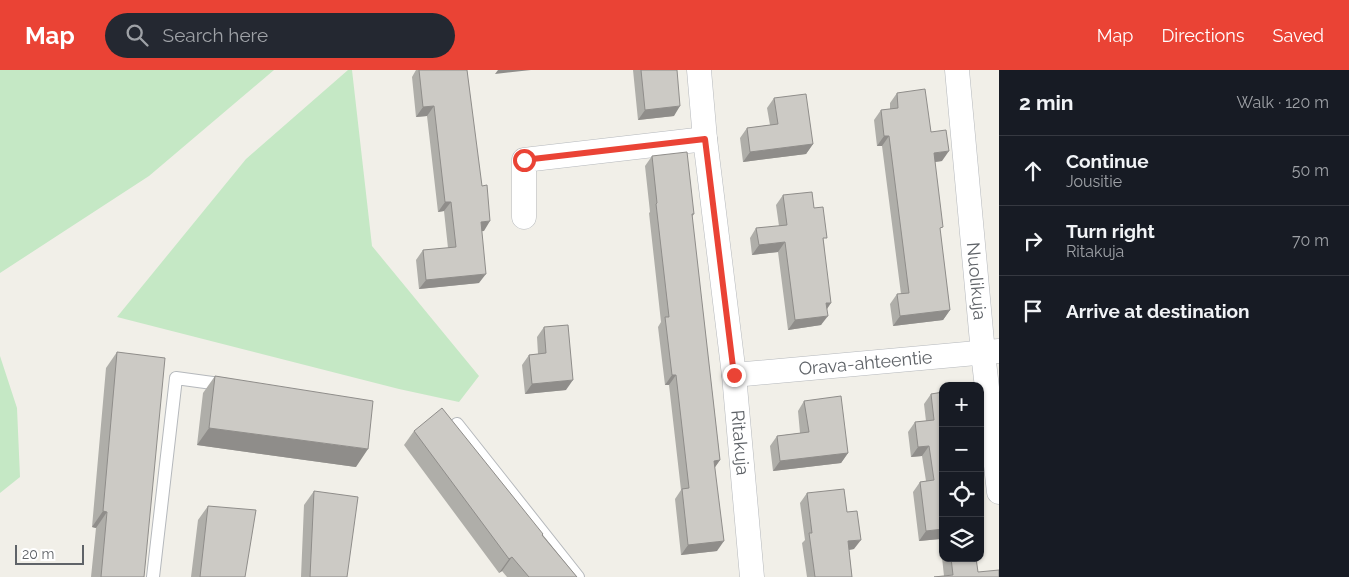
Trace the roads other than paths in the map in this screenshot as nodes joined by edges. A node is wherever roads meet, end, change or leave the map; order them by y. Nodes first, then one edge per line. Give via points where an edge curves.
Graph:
1 (699, 70) edge
2 (957, 70) edge
3 (705, 139) junction
4 (524, 217) dead end
5 (991, 352) edge
6 (734, 375) junction
7 (242, 387) edge
8 (457, 424) edge
9 (999, 492) edge
10 (154, 577) edge
11 (578, 577) edge
12 (752, 577) edge

1 - 3 street, Ritakuja
2 - 5 street, Nuolikuja
3 - 4 street via 524,160
3 - 6 street, Ritakuja
5 - 6 street, Orava-ahteentie
5 - 9 street, Nuolikuja
6 - 12 street, Ritakuja
7 - 10 lane via 176,378
8 - 11 lane

